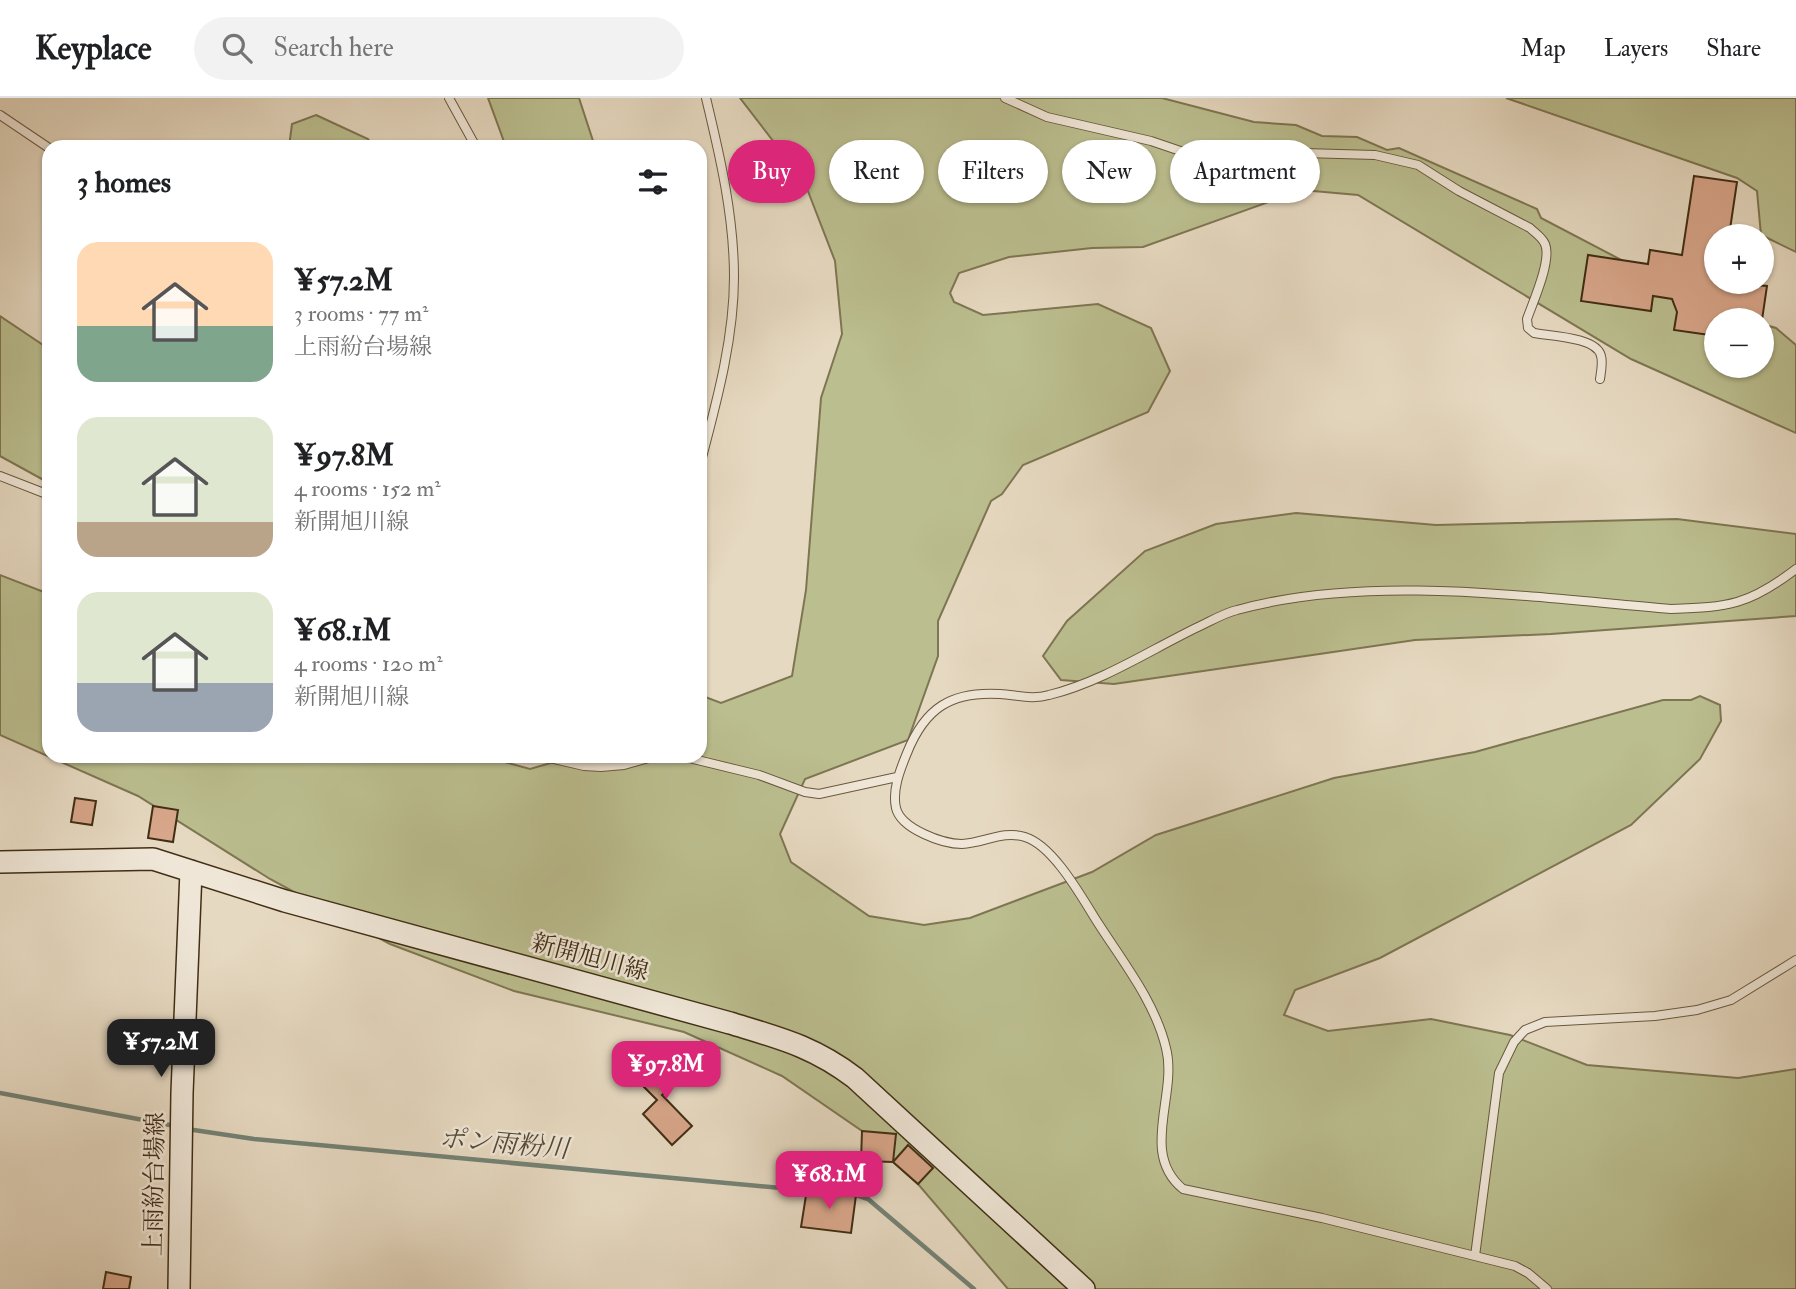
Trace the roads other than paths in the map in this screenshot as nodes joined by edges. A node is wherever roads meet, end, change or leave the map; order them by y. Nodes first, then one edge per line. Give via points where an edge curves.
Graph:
1 (449, 98) edge
2 (706, 98) edge
3 (1005, 98) edge
4 (0, 115) edge
5 (472, 140) edge
6 (42, 143) edge
7 (1600, 379) dead end
8 (707, 435) edge
9 (0, 475) edge
10 (42, 492) edge
11 (1796, 569) edge
12 (707, 761) edge
13 (571, 763) edge
14 (631, 763) edge
15 (897, 777) junction
16 (0, 862) edge
17 (191, 871) junction
18 (1796, 960) edge
19 (1475, 1256) junction
20 (178, 1289) edge
21 (1084, 1289) edge
22 (1547, 1289) edge

1 - 5 lane
2 - 8 lane via 723,168 734,278 726,353
3 - 7 lane via 1047,117 1151,141 1204,159 1229,162 1315,153 1375,155 1418,165 1540,237 1546,246 1545,266 1528,328 1595,346 1601,355
4 - 6 lane
9 - 10 lane
11 - 15 lane via 1767,592 1705,608 1447,591 1335,594 1235,610 1097,678 1048,696 972,693 954,697 915,735
12 - 15 lane via 820,794
13 - 14 lane via 601,767
15 - 19 lane via 896,809 923,835 961,844 998,835 1026,837 1061,866 1150,1004 1169,1064 1161,1158 1183,1189
16 - 17 main road, 新開旭川線 via 153,859
17 - 20 main road, 上雨紛台場線
17 - 21 main road, 新開旭川線 via 730,1023 827,1057 897,1114
18 - 19 lane via 1731,1000 1697,1010 1545,1022 1525,1030 1509,1049 1499,1073
19 - 22 lane via 1515,1266

